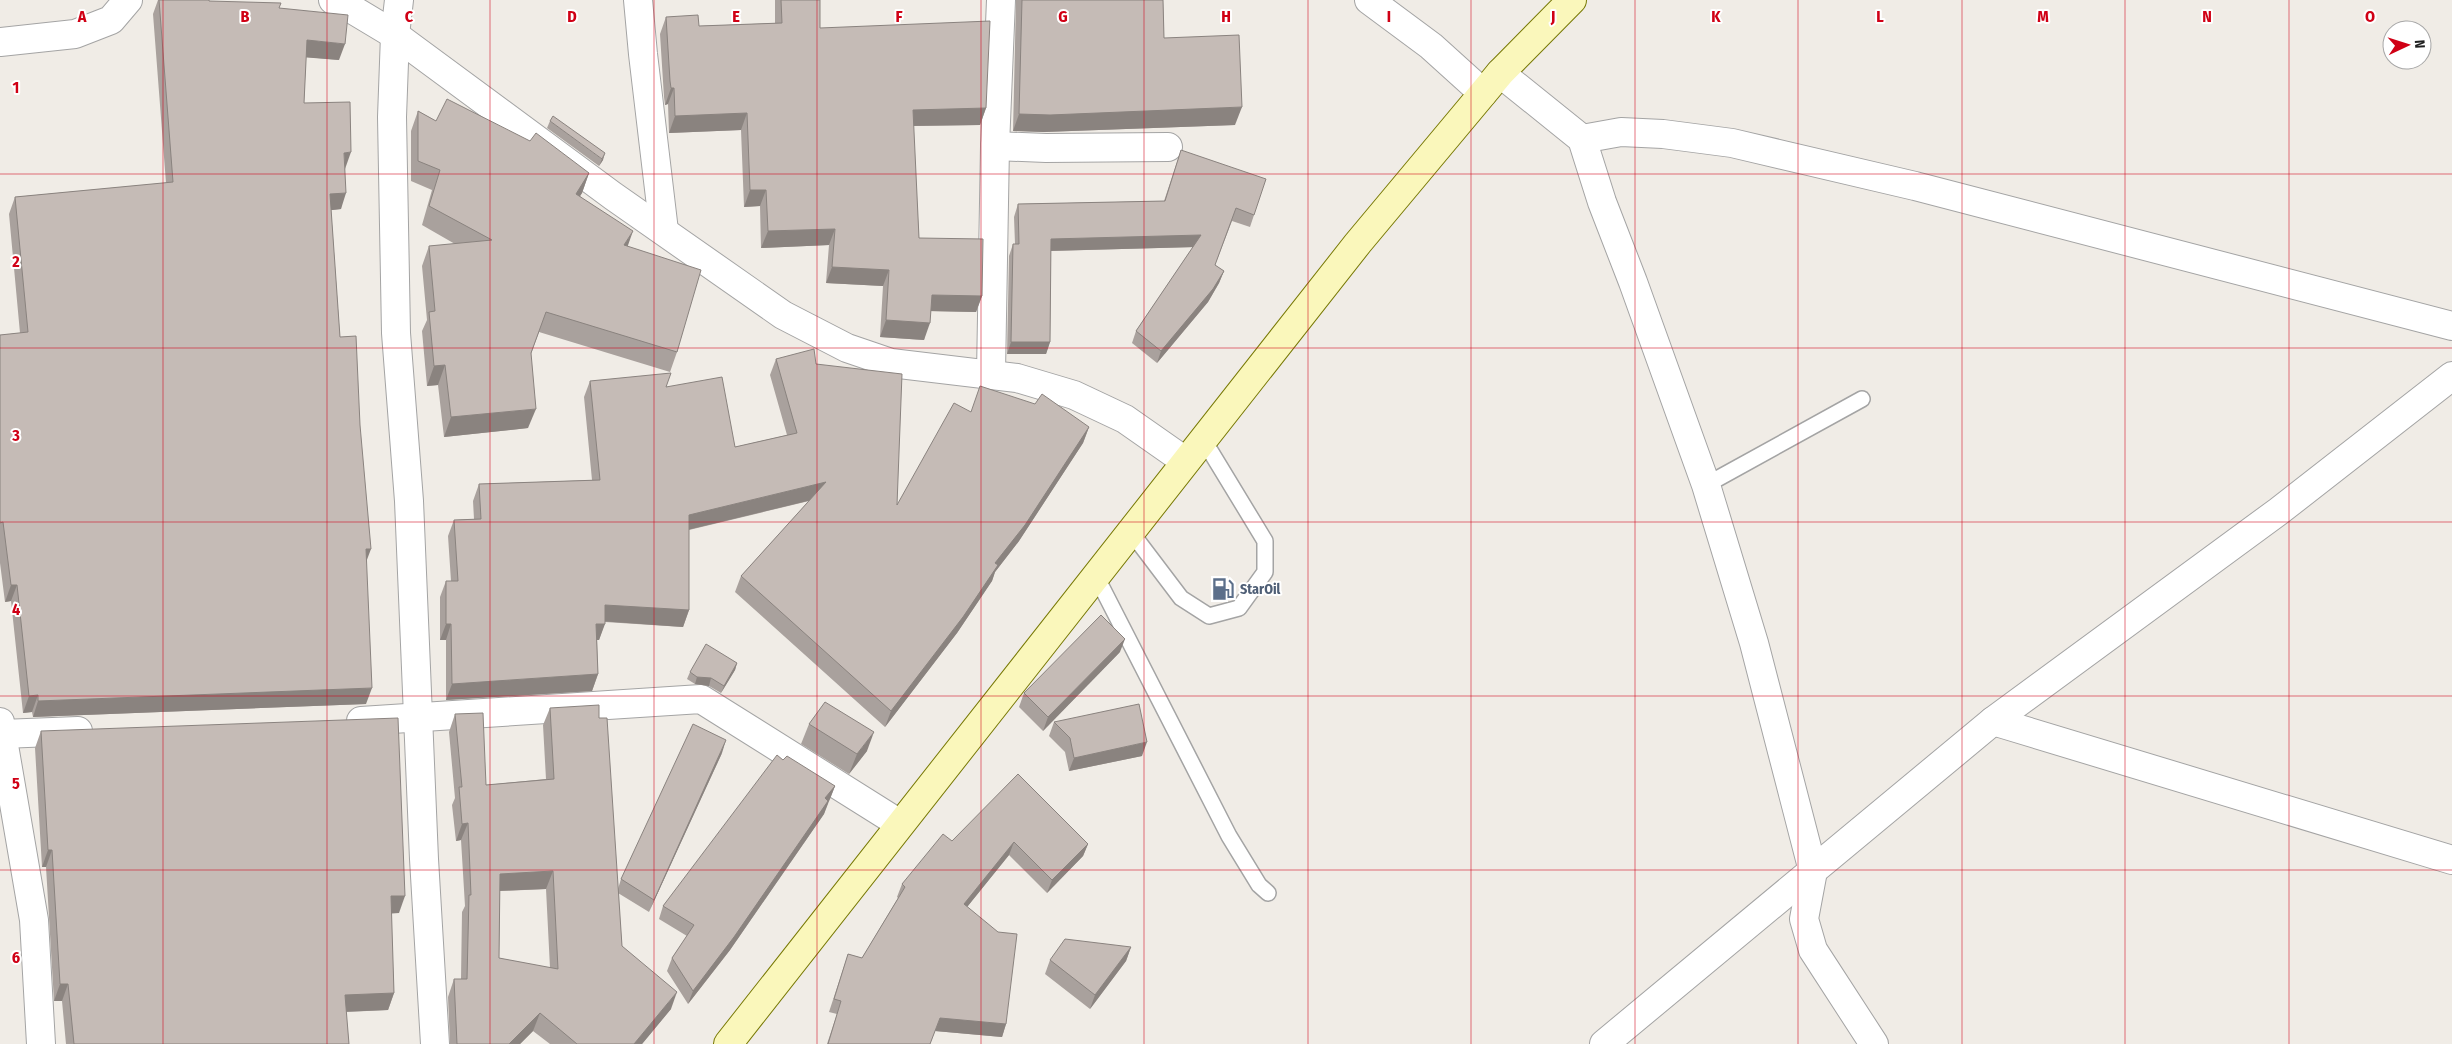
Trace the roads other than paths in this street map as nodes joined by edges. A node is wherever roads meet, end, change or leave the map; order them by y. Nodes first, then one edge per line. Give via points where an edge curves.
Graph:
1 (128, 0) edge
2 (332, 0) edge
3 (399, 0) edge
4 (638, 0) edge
5 (1002, 0) edge
6 (1369, 0) edge
7 (1572, 0) edge
8 (395, 35) junction
9 (0, 42) edge
10 (1492, 84) junction
11 (1582, 139) junction
12 (995, 146) junction
13 (1168, 147) dead end
14 (664, 231) junction
15 (2452, 326) edge
16 (991, 373) junction
17 (2452, 376) edge
18 (1862, 399) dead end
19 (1203, 439) junction
20 (1185, 461) junction
21 (1706, 485) junction
22 (1131, 532) junction
23 (1096, 576) junction
24 (418, 718) junction
25 (1992, 721) junction
26 (332, 722) edge
27 (1, 728) edge
28 (100, 730) edge
29 (900, 824) junction
30 (2452, 860) edge
31 (1813, 871) junction
32 (1268, 892) dead end
33 (41, 1044) edge
34 (435, 1044) edge
35 (728, 1044) edge
36 (1604, 1044) edge
37 (1874, 1044) edge

1 - 9 street via 111,20 75,34
2 - 8 street
3 - 8 street
4 - 14 street
5 - 12 street
6 - 10 street via 1431,46
7 - 10 main road
8 - 14 street
8 - 24 street via 392,205 396,333 409,502
10 - 11 street
10 - 19 main road via 1358,244
11 - 15 street via 1621,132 1732,143 1915,186
11 - 21 street
12 - 13 street
12 - 16 street
14 - 16 street via 783,315 847,348 891,363
16 - 20 street via 1074,395 1125,419
17 - 25 street via 2279,511
18 - 21 lane
19 - 20 main road
19 - 22 lane via 1265,541 1265,572 1239,608 1209,616 1181,598
20 - 22 main road
21 - 31 street via 1754,643
22 - 23 main road
23 - 29 main road
23 - 32 lane via 1229,836 1259,885
24 - 26 street
24 - 29 street via 701,699
24 - 34 street
25 - 30 street
25 - 31 street
27 - 28 street
27 - 33 street via 34,920
29 - 35 main road
31 - 36 street
31 - 37 street via 1804,919 1813,950

